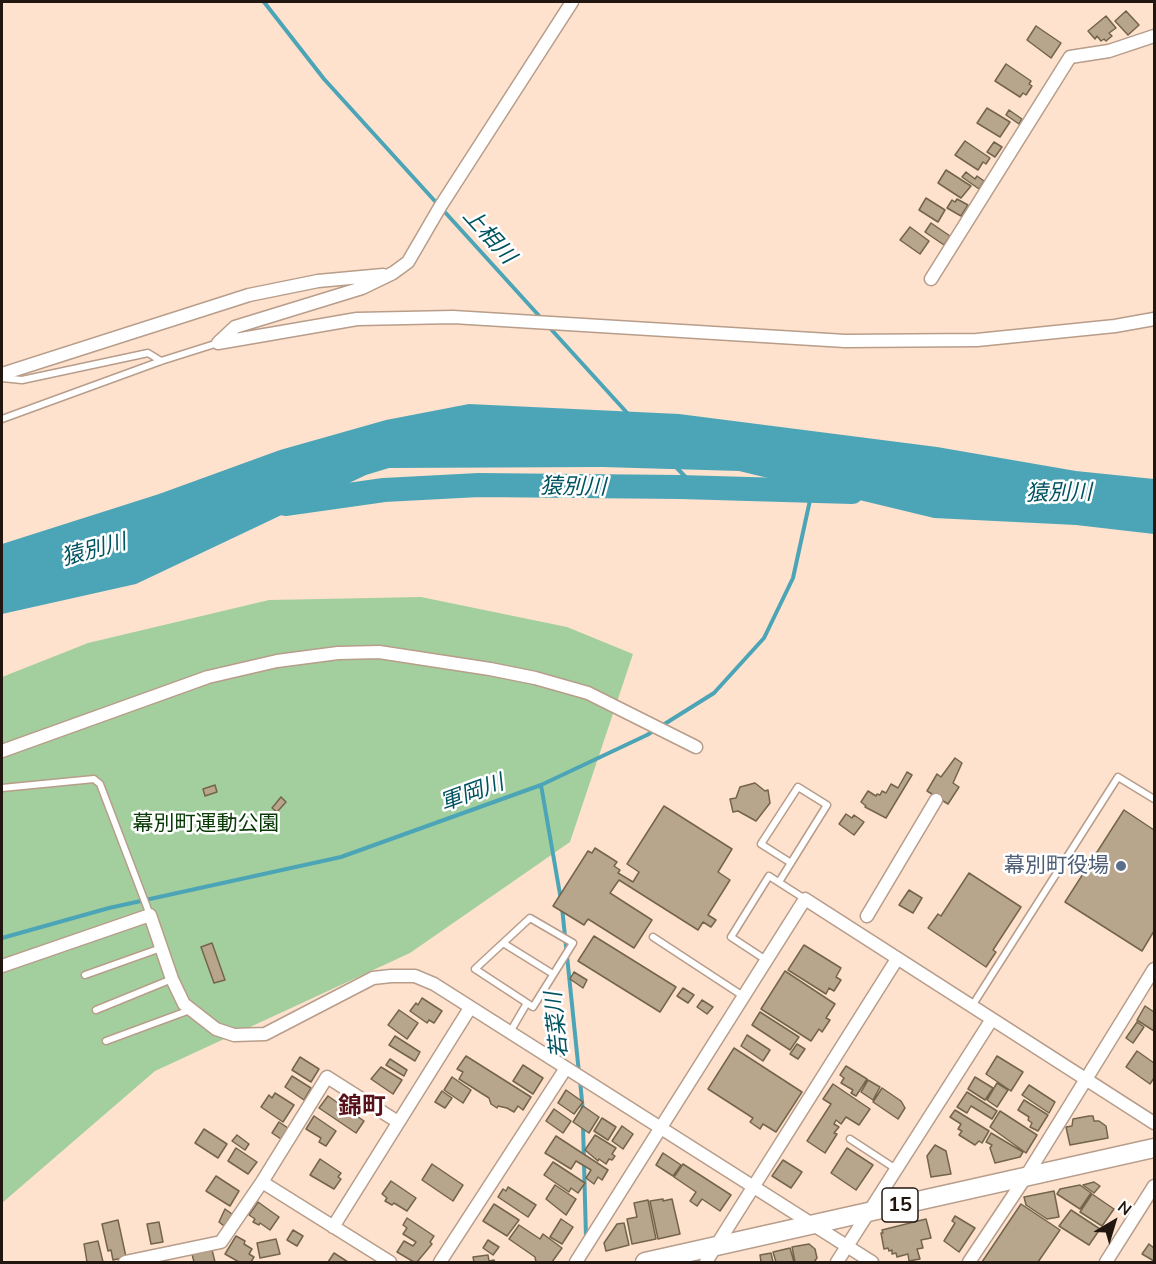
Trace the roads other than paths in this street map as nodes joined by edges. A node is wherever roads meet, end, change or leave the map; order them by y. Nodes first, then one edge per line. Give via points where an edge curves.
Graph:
1 (572, 2) edge
2 (1155, 36) edge
3 (393, 273) junction
4 (931, 279) dead end
5 (1155, 319) edge
6 (218, 343) junction
7 (161, 361) junction
8 (2, 376) edge
9 (2, 419) edge
10 (696, 747) dead end
11 (2, 751) edge
12 (2, 788) edge
13 (1155, 799) edge
14 (936, 800) dead end
15 (791, 863) junction
16 (778, 882) junction
17 (805, 899) junction
18 (150, 915) junction
19 (867, 916) dead end
20 (653, 937) dead end
21 (503, 943) junction
22 (161, 948) junction
23 (897, 959) junction
24 (766, 960) junction
25 (2, 966) edge
26 (1155, 969) edge
27 (553, 974) junction
28 (85, 975) dead end
29 (172, 979) junction
30 (743, 996) junction
31 (527, 1003) junction
32 (972, 1007) junction
33 (470, 1008) junction
34 (96, 1010) dead end
35 (191, 1010) junction
36 (992, 1019) junction
37 (510, 1032) junction
38 (106, 1041) dead end
39 (566, 1068) junction
40 (1086, 1078) junction
41 (398, 1122) junction
42 (1155, 1123) edge
43 (659, 1127) junction
44 (850, 1139) dead end
45 (1155, 1148) edge
46 (896, 1169) junction
47 (1025, 1178) junction
48 (262, 1182) junction
49 (1155, 1186) edge
50 (753, 1187) junction
51 (869, 1212) junction
52 (814, 1225) junction
53 (333, 1227) junction
54 (717, 1246) junction
55 (847, 1246) junction
56 (125, 1263) edge
57 (390, 1263) edge
58 (440, 1263) edge
59 (576, 1263) edge
60 (645, 1263) edge
61 (706, 1263) edge
62 (837, 1263) edge
63 (873, 1263) edge
64 (969, 1263) edge
65 (1106, 1263) edge

1 - 3 street via 408,262
2 - 4 street via 1109,51 1070,57
3 - 6 street via 362,288 236,327
3 - 8 street via 318,281 249,295
5 - 6 street via 977,340 845,340 453,317 357,319
6 - 7 lane
7 - 8 lane via 148,353 22,380
7 - 9 lane
10 - 11 street via 588,693 490,669 379,652 338,653 226,672
12 - 18 lane via 94,779 100,784
13 - 32 lane via 1118,777
14 - 19 street
15 - 15 lane via 761,844 798,787 827,806
15 - 16 lane
16 - 17 lane
16 - 24 lane via 769,876 732,937
17 - 23 street
17 - 24 street
18 - 22 street
18 - 25 street
20 - 30 lane
21 - 27 lane
21 - 27 lane via 530,918 573,943
21 - 31 lane via 475,969
22 - 28 lane
22 - 29 street
23 - 32 street
23 - 50 street
24 - 30 street
26 - 40 street
27 - 31 lane via 533,1007
29 - 34 lane
29 - 35 street
30 - 43 street
31 - 37 lane
32 - 36 street
33 - 35 street via 416,976 391,976 373,978 265,1034 234,1035 216,1029
33 - 37 street
33 - 41 street
35 - 38 lane
36 - 40 street
36 - 46 street
37 - 39 street
39 - 43 street
39 - 58 street
40 - 42 street
40 - 47 street
41 - 48 street via 327,1077
41 - 53 street
43 - 50 street
43 - 59 street
44 - 46 lane
45 - 47 main road, 15
46 - 51 street
47 - 51 main road, 15
47 - 64 street
48 - 53 street
48 - 56 street via 221,1242
49 - 65 street
50 - 52 street
50 - 54 street
51 - 52 main road, 15
51 - 55 street
52 - 54 main road, 15
52 - 55 street
53 - 57 street
54 - 60 main road, 15
54 - 61 street
55 - 62 street
55 - 63 street

